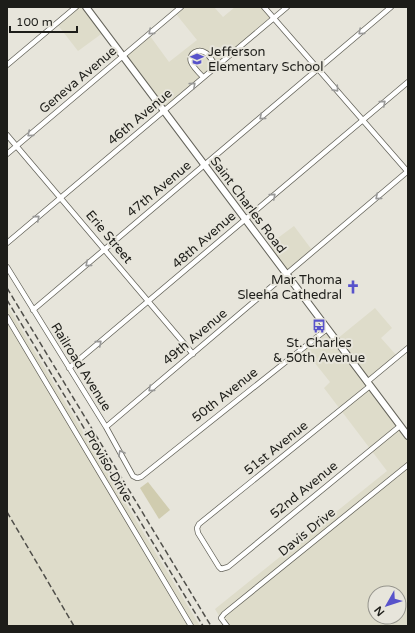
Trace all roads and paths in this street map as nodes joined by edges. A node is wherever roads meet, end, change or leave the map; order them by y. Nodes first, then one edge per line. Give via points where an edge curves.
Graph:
1 (76, 7) edge
2 (86, 7) edge
3 (181, 7) edge
4 (264, 7) edge
5 (287, 7) edge
6 (391, 7) edge
7 (274, 18) junction
8 (123, 56) junction
9 (7, 66) edge
10 (216, 66) junction
11 (318, 69) junction
12 (203, 77) junction
13 (408, 82) edge
14 (164, 111) junction
15 (363, 120) junction
16 (7, 135) edge
17 (16, 146) junction
18 (7, 154) edge
19 (204, 165) junction
20 (408, 171) edge
21 (61, 198) junction
22 (245, 219) junction
23 (7, 243) edge
24 (105, 250) junction
25 (7, 267) edge
26 (286, 274) junction
27 (149, 301) junction
28 (33, 310) junction
29 (7, 317) edge
30 (327, 329) junction
31 (408, 348) edge
32 (193, 354) junction
33 (69, 368) junction
34 (369, 384) junction
35 (400, 426) junction
36 (106, 427) junction
37 (408, 436) edge
38 (408, 465) edge
39 (137, 478) joint
40 (221, 569) joint
41 (191, 626) edge
42 (227, 626) edge

1 - 9 street
2 - 8 main road, Saint Charles Road
3 -> 8 street, Geneva Avenue
4 - 7 street
5 - 7 street, 46th Avenue
6 -> 11 street, 47th Avenue
7 - 10 street, 46th Avenue
7 - 11 street
8 - 14 main road, Saint Charles Road
8 -> 17 street, Geneva Avenue
10 - 12 street, 46th Avenue
10 - 12 street via 206,53 194,52 190,58 191,63
11 -> 15 street
11 -> 19 street, 47th Avenue
14 -> 12 street, 46th Avenue
15 -> 13 street, 48th Avenue
14 - 19 main road, Saint Charles Road
14 - 21 street, 46th Avenue
15 - 20 street
22 -> 15 street, 48th Avenue
16 - 17 street, Erie Street
17 - 18 street, Geneva Avenue
17 - 21 street, Erie Street
19 - 22 main road, Saint Charles Road
19 - 24 street, 47th Avenue
20 -> 26 street, 49th Avenue
23 -> 21 street, 46th Avenue
21 - 24 street, Erie Street
22 - 26 main road, Saint Charles Road
22 - 27 street, 48th Avenue
24 - 27 street, Erie Street
24 -> 28 street, 47th Avenue
25 - 28 street, Railroad Avenue
26 - 30 main road, Saint Charles Road
26 - 32 street, 49th Avenue
27 - 32 street, Erie Street
33 -> 27 street, 48th Avenue
28 - 33 street, Railroad Avenue
29 - 41 street, Proviso Drive
30 - 34 main road, Saint Charles Road
30 - 39 street, 50th Avenue
31 - 34 street, 51st Avenue
32 -> 36 street, 49th Avenue
33 - 36 street, Railroad Avenue
34 - 35 main road, Saint Charles Road
34 - 40 street, 51st Avenue via 199,524 198,533
35 - 37 main road, Saint Charles Road
35 - 40 street, 52nd Avenue via 228,567
39 -> 36 street, Railroad Avenue via 133,476
38 - 42 street, Davis Drive via 224,614 221,618

